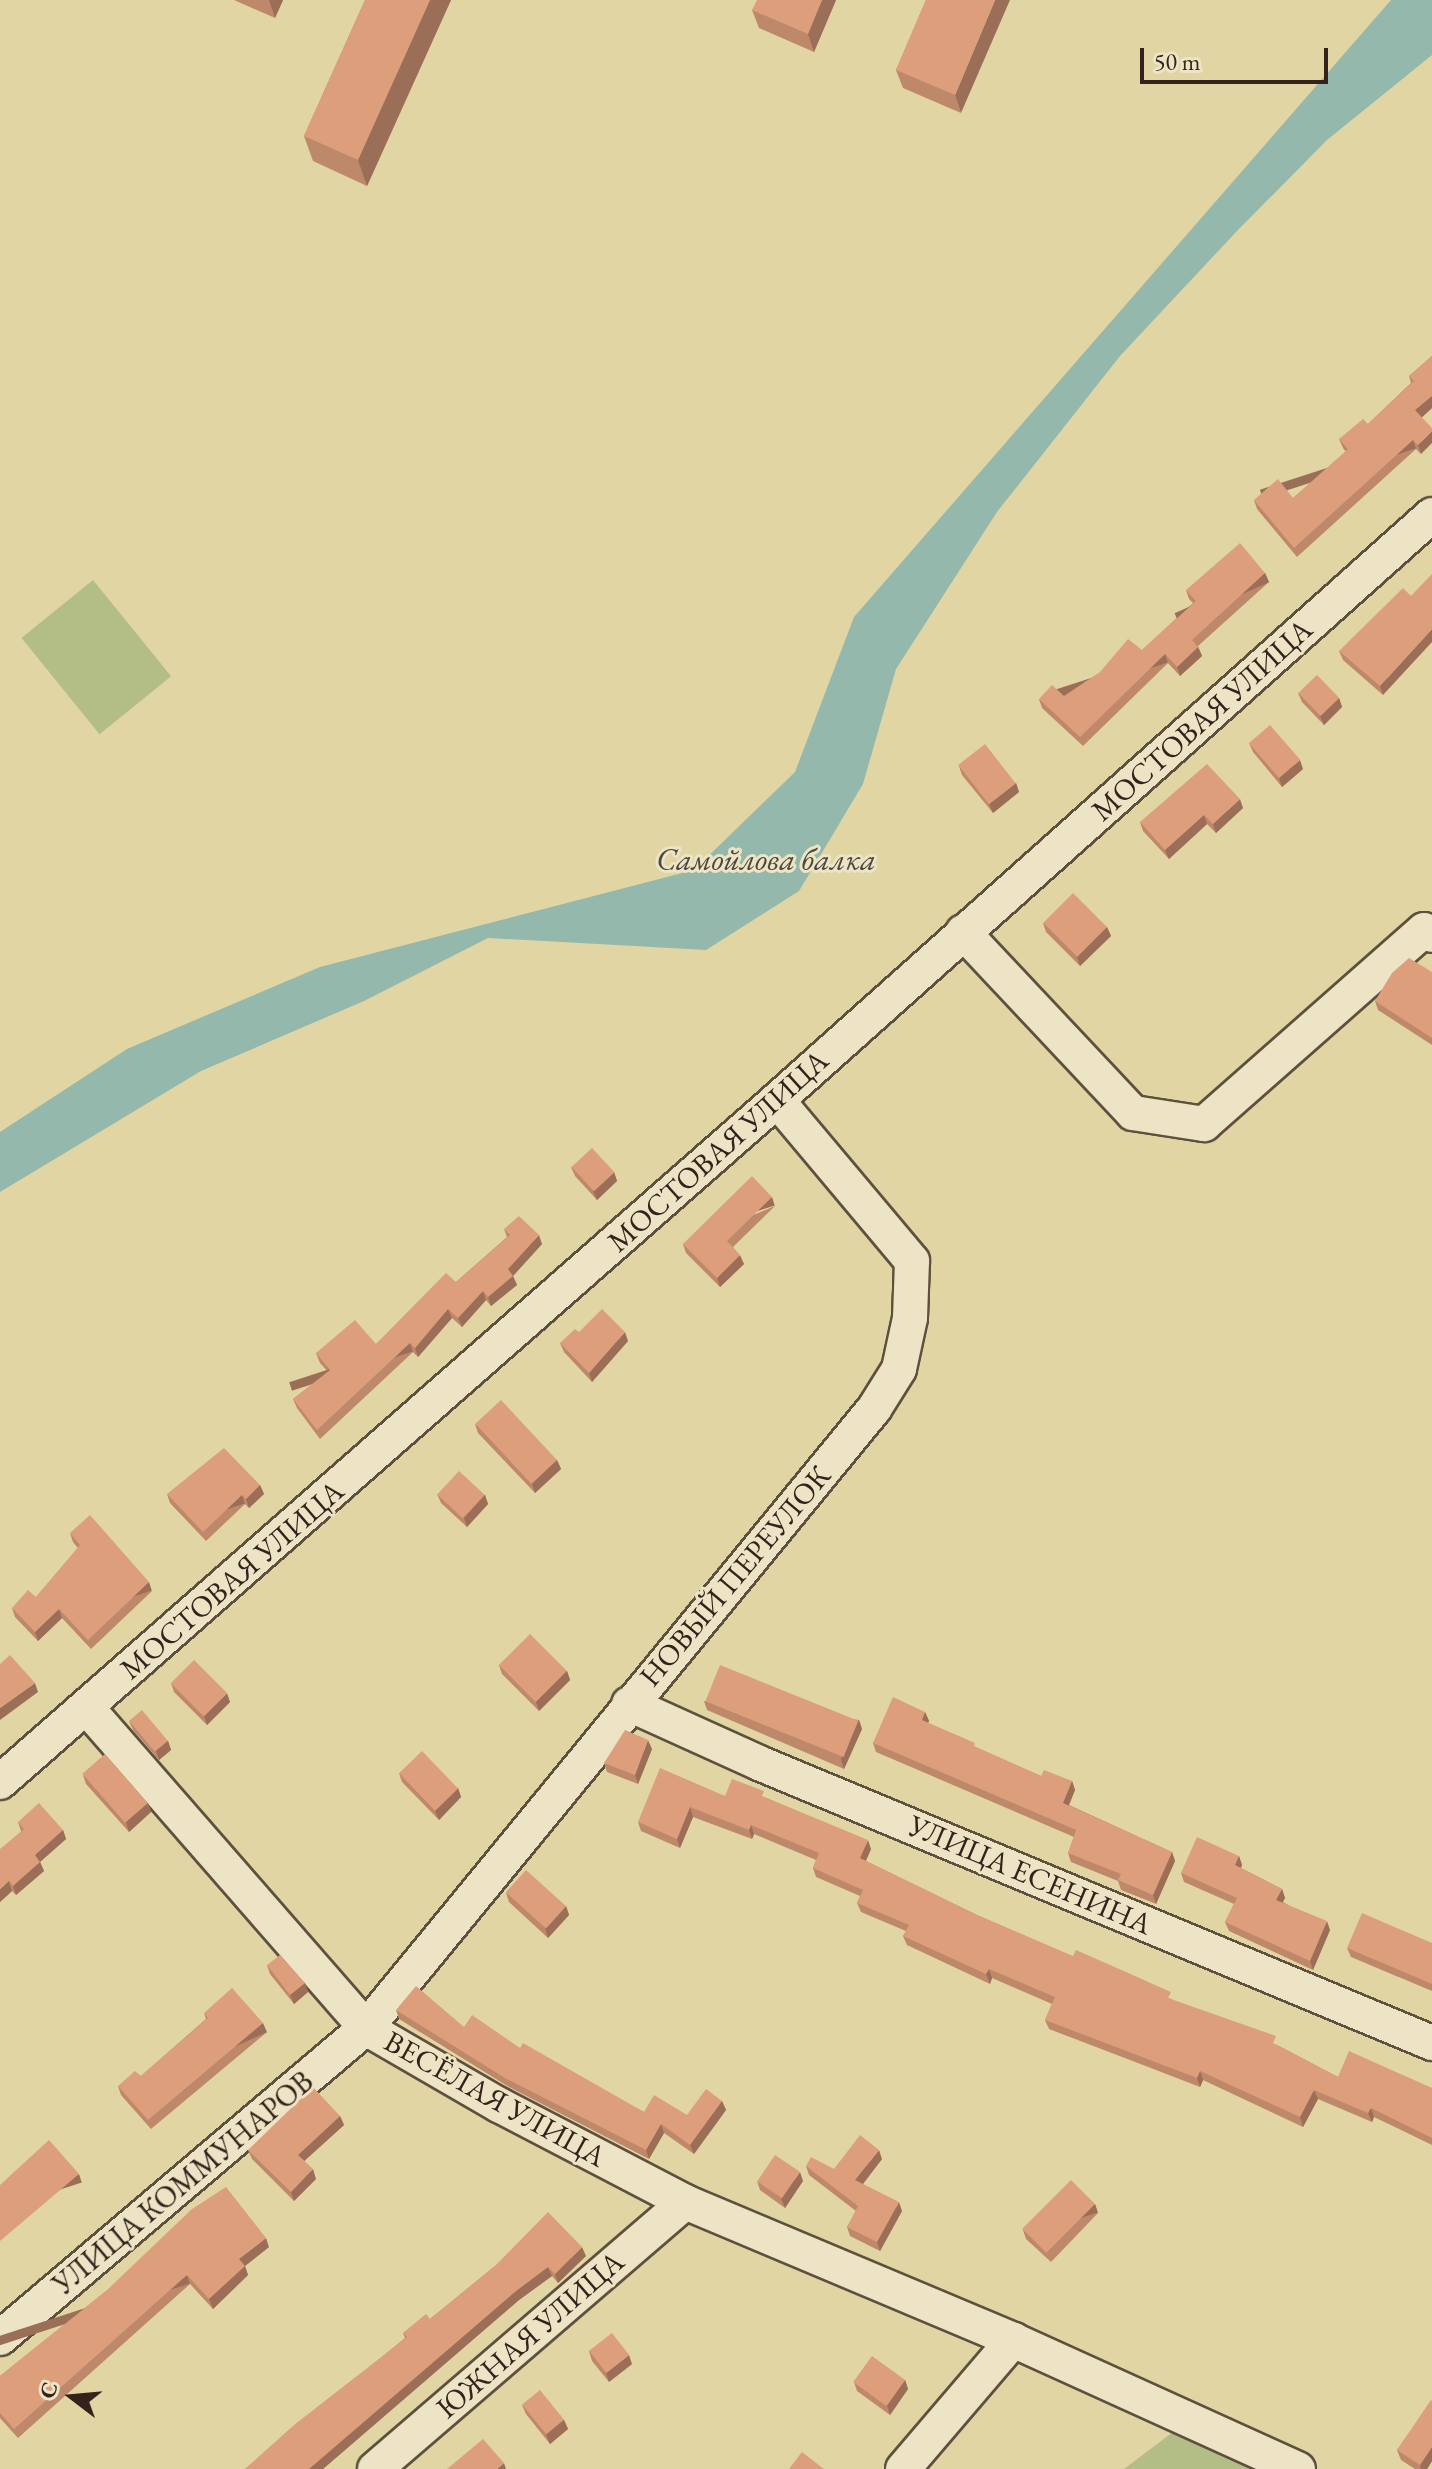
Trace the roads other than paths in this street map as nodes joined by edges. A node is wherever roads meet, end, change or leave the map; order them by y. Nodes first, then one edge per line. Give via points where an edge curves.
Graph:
1 (1432, 515) edge
2 (963, 932) junction
3 (1432, 935) edge
4 (777, 1100) junction
5 (629, 1704) junction
6 (87, 1708) junction
7 (0, 1782) edge
8 (366, 2028) junction
9 (1432, 2043) edge
10 (685, 2202) junction
11 (0, 2338) edge
12 (1013, 2340) junction
13 (375, 2469) edge
14 (903, 2469) edge
15 (1298, 2469) edge

1 - 2 street, МОСТОВАЯ УЛИЦА
2 - 3 street via 1133,1113 1204,1124 1424,930
2 - 4 street, МОСТОВАЯ УЛИЦА
4 - 5 street, НОВЫЙ ПЕРЕУЛОК via 912,1261 910,1318 899,1369 874,1409
4 - 6 street, МОСТОВАЯ УЛИЦА
5 - 8 street, НОВЫЙ ПЕРЕУЛОК
5 - 9 street, УЛИЦА ЕСЕНИНА
6 - 7 street, МОСТОВАЯ УЛИЦА
6 - 8 street, ВЕСЁЛАЯ УЛИЦА
8 - 10 street, ВЕСЁЛАЯ УЛИЦА
8 - 11 street, УЛИЦА КОММУНАРОВ
10 - 12 street, ВЕСЁЛАЯ УЛИЦА
10 - 13 street, ЮЖНАЯ УЛИЦА
12 - 14 street
12 - 15 street, ВЕСЁЛАЯ УЛИЦА

